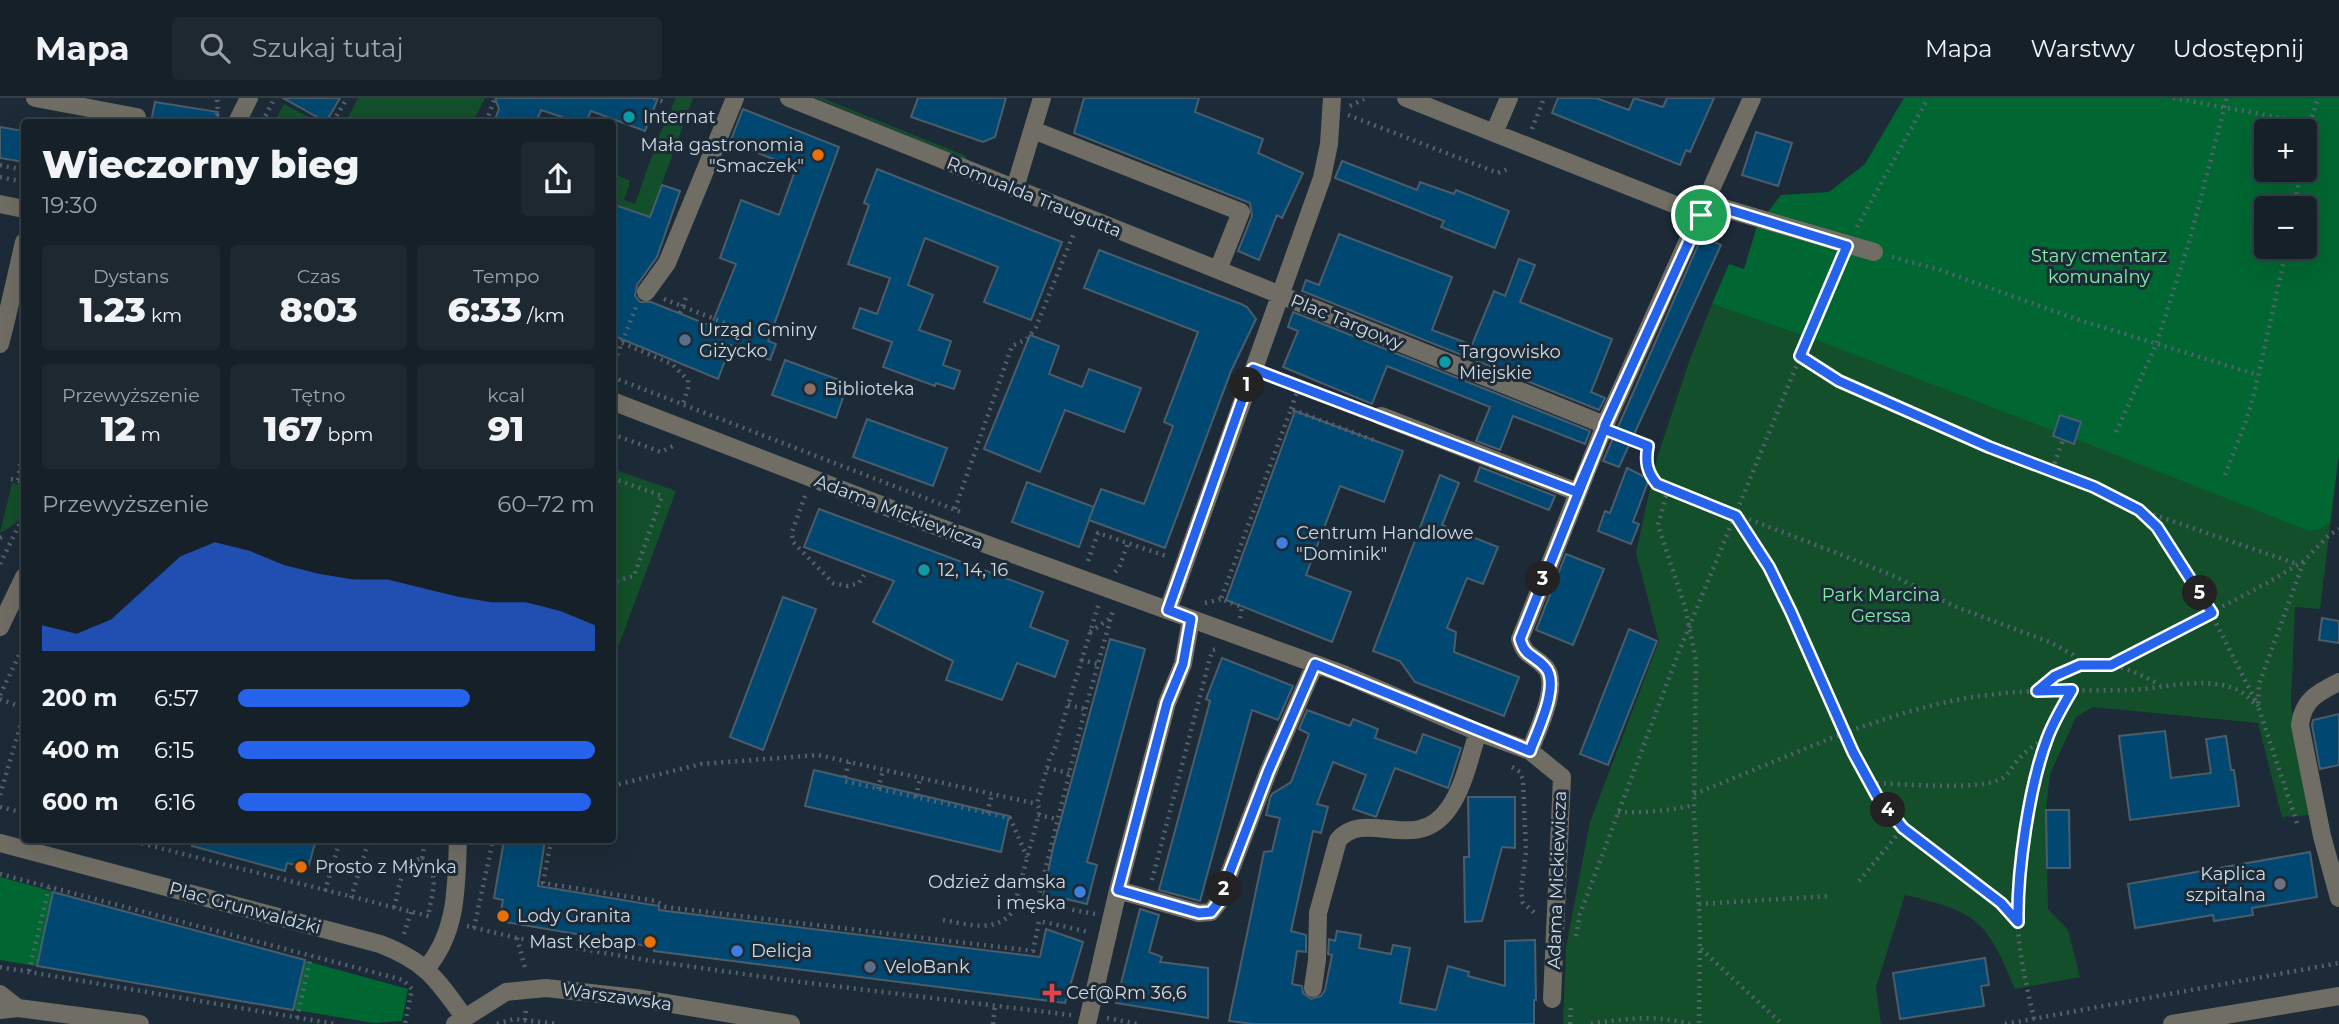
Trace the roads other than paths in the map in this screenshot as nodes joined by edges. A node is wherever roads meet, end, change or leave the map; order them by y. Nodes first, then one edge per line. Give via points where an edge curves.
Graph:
1 (35, 98) edge
2 (735, 98) edge
3 (789, 98) edge
4 (1042, 98) edge
5 (1332, 98) edge
6 (1406, 98) edge
7 (1509, 98) edge
8 (1752, 98) edge
9 (247, 99) edge
10 (137, 117) dead end
11 (238, 119) edge
12 (1498, 125) junction
13 (1032, 131) junction
14 (1016, 188) junction
15 (0, 204) edge
16 (21, 208) edge
17 (1703, 209) junction
18 (1874, 252) road end
19 (21, 254) edge
20 (1218, 270) junction
21 (646, 292) road end
22 (1279, 295) junction
23 (3, 325) edge
24 (0, 344) edge
25 (616, 403) edge
26 (1381, 416) road end
27 (1604, 427) junction
28 (1577, 492) junction
29 (21, 583) edge
30 (1168, 610) junction
31 (1196, 612) junction
32 (0, 627) edge
33 (1315, 664) junction
34 (2339, 682) edge
35 (1478, 732) junction
36 (1530, 751) junction
37 (0, 843) edge
38 (457, 843) edge
39 (1118, 890) junction
40 (2339, 898) edge
41 (426, 969) junction
42 (1313, 988) dead end
43 (526, 989) joint
44 (0, 994) edge
45 (2339, 996) edge
46 (1552, 999) dead end
47 (0, 1010) edge
48 (16, 1016) edge
49 (1094, 1019) edge
50 (459, 1020) edge
51 (140, 1024) edge
52 (790, 1024) edge
53 (2172, 1024) edge

1 - 10 street
2 - 21 street via 667,263
3 - 14 street, Romualda Traugutta
4 - 13 street
5 - 22 street, Plac Targowy via 1322,178
6 - 12 street
7 - 12 street
8 - 17 street
9 - 11 street
12 - 17 street
13 - 14 street
13 - 20 street via 1241,212
14 - 20 street, Romualda Traugutta
15 - 16 street
17 - 18 street
17 - 27 street
19 - 23 street
20 - 22 street, Romualda Traugutta
22 - 27 street, Plac Targowy
22 - 30 street
23 - 24 street
25 - 30 street, Adama Mickiewicza
26 - 28 street
27 - 28 street
28 - 36 street via 1520,639 1524,652 1548,669 1551,678 1551,692
29 - 32 street
30 - 31 street, Adama Mickiewicza
31 - 33 street, Adama Mickiewicza
31 - 39 street
33 - 35 street, Adama Mickiewicza
33 - 39 street via 1211,912 1199,913
34 - 40 street via 2318,692 2302,710 2301,725
35 - 36 street, Adama Mickiewicza
35 - 42 street via 1451,806 1438,821 1402,831 1358,827 1338,840 1318,913
36 - 46 street, Adama Mickiewicza via 1562,777
37 - 41 street, Plac Grunwaldzki via 380,944
38 - 41 street via 450,921 443,946
39 - 49 street
41 - 50 street, Plac Grunwaldzki via 441,985
43 - 50 street, Plac Grunwaldzki via 497,996
43 - 52 street, Warszawska via 570,989
44 - 48 street
45 - 53 street
47 - 48 street
48 - 51 street

